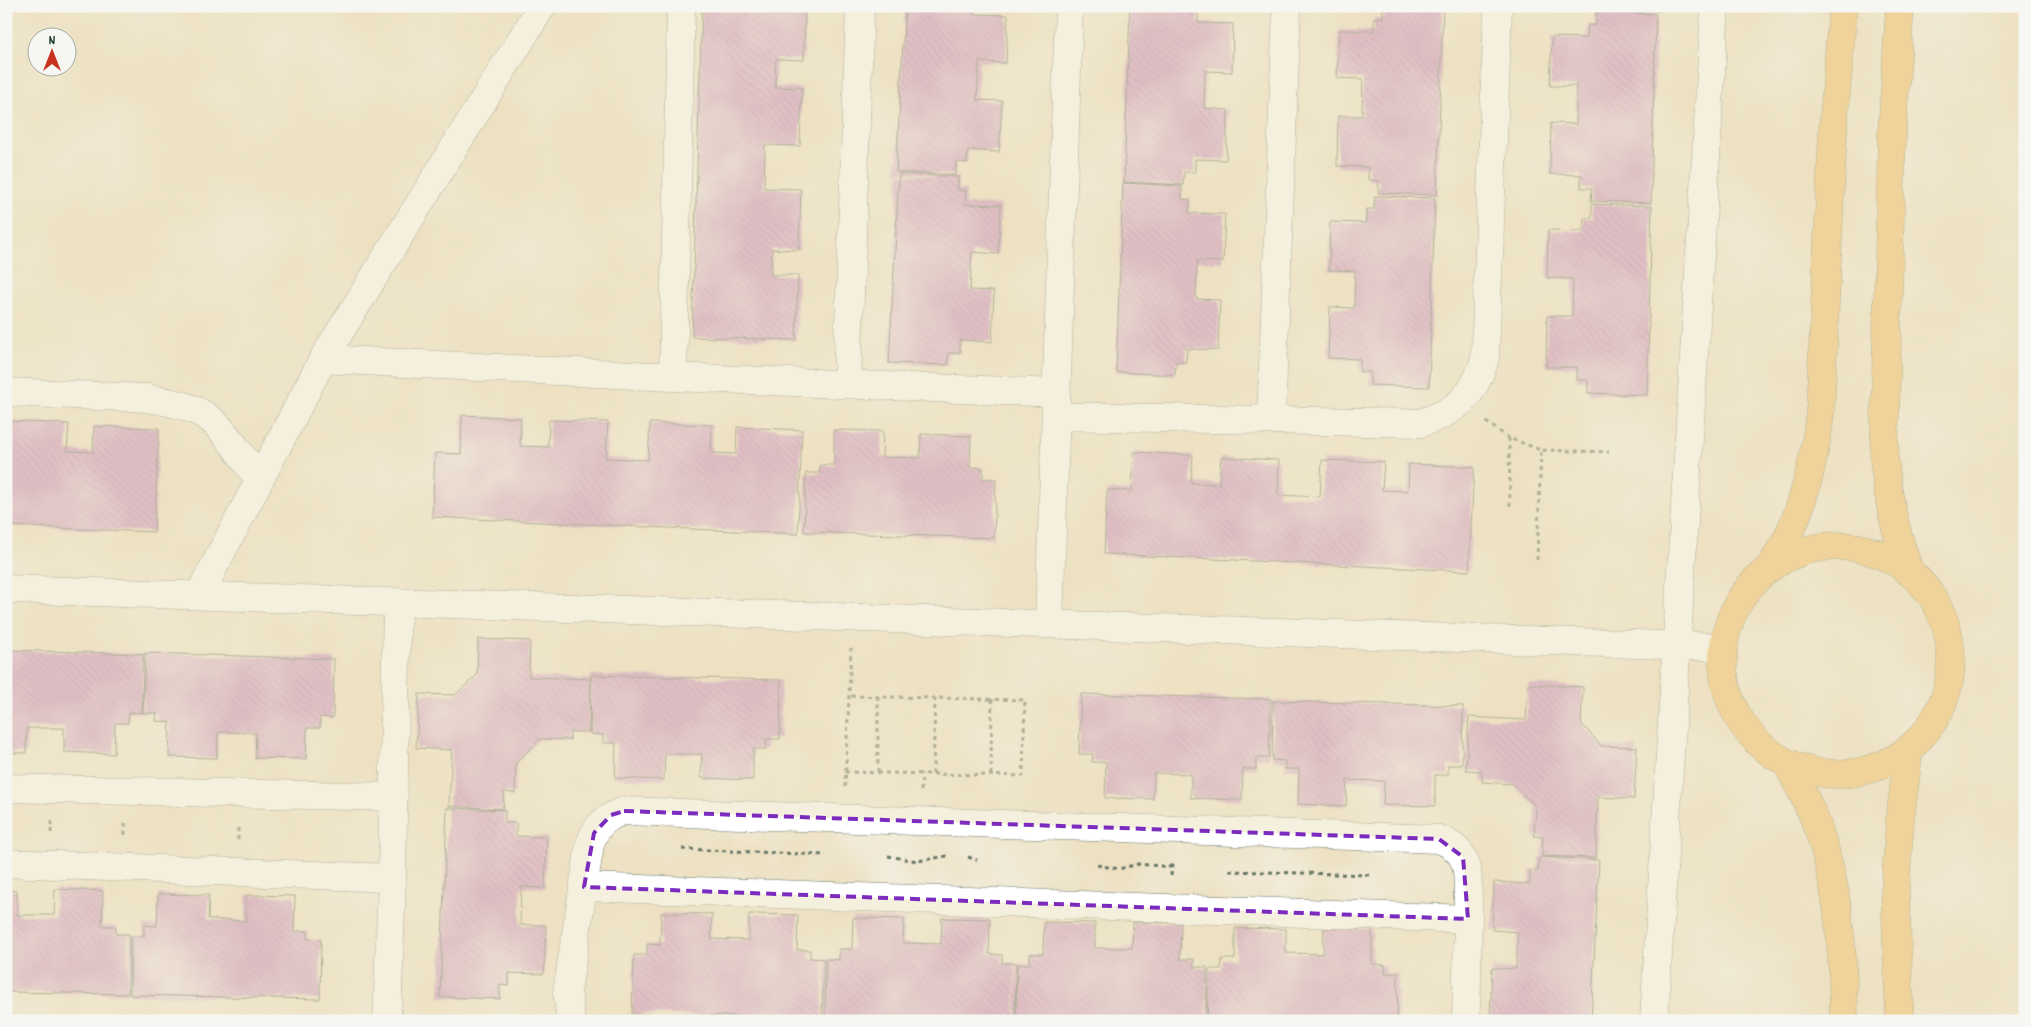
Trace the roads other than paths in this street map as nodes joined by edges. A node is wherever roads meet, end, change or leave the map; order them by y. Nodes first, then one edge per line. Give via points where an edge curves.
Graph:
1 (542, 6) edge
2 (681, 6) edge
3 (860, 6) edge
4 (1069, 6) edge
5 (1287, 6) edge
6 (1498, 6) edge
7 (1715, 6) edge
8 (1843, 6) edge
9 (1900, 6) edge
10 (323, 359) junction
11 (673, 377) junction
12 (848, 384) junction
13 (6, 392) edge
14 (1056, 404) junction
15 (1271, 419) junction
16 (259, 479) junction
17 (1769, 569) junction
18 (1910, 573) junction
19 (6, 589) edge
20 (199, 595) junction
21 (397, 602) junction
22 (1049, 624) junction
23 (1677, 645) junction
24 (1723, 647) junction
25 (1909, 749) junction
26 (1787, 764) junction
27 (6, 788) edge
28 (394, 797) junction
29 (6, 863) edge
30 (392, 878) junction
31 (584, 887) junction
32 (1468, 920) junction
33 (387, 1021) edge
34 (571, 1021) edge
35 (1466, 1021) edge
36 (1654, 1021) edge
37 (1844, 1021) edge
38 (1900, 1021) edge

1 - 10 street
2 - 11 street
3 - 12 street
4 - 14 street
5 - 15 street
6 - 15 street via 1485,358 1474,387 1460,404 1420,423
7 - 23 street
8 - 17 main road via 1816,446 1805,494
9 - 18 main road via 1892,134 1884,457 1888,497
10 - 11 street
10 - 16 street
11 - 12 street
12 - 14 street
13 - 16 street via 146,398 182,405 218,425
14 - 15 street
14 - 22 street
16 - 20 street
17 - 18 main road via 1787,558 1829,546 1873,552
17 - 24 main road via 1755,581 1733,611
18 - 25 main road via 1925,587 1945,621 1952,661 1950,681 1938,713 1924,735
19 - 20 street
20 - 21 street
21 - 22 street
21 - 28 street
22 - 23 street
23 - 24 street
23 - 36 street
24 - 26 main road via 1726,687 1732,706 1754,739
25 - 26 main road via 1881,766 1850,774 1818,773
25 - 38 main road via 1895,891
26 - 37 main road via 1808,803 1835,889
27 - 28 street
28 - 30 street
29 - 30 street
30 - 33 street
31 - 32 street
31 - 32 street via 594,833 606,819 624,811 1373,836 1439,839 1457,849 1467,867
31 - 34 street via 567,992
32 - 35 street

